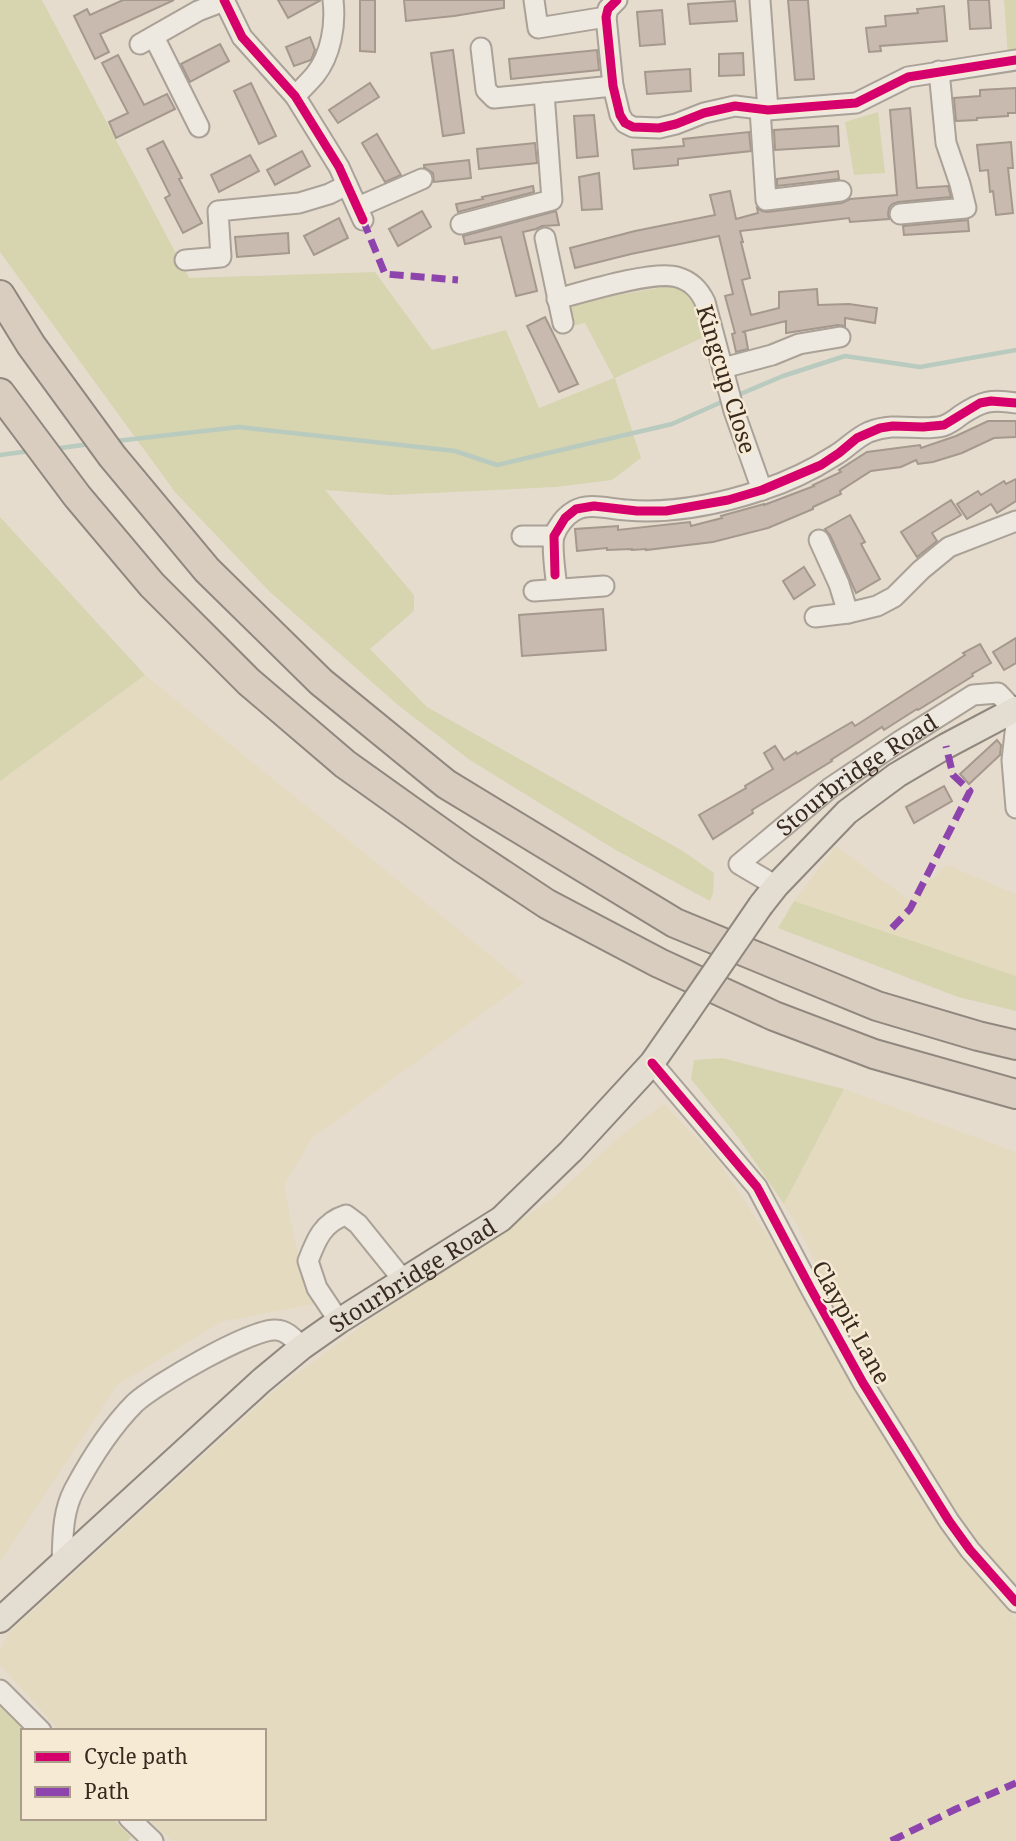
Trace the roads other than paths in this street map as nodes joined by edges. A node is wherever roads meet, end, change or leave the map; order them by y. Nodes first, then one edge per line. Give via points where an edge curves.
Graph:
1 (333, 0) edge
2 (534, 0) edge
3 (617, 0) edge
4 (760, 0) edge
5 (224, 1) edge
6 (606, 17) junction
7 (481, 48) dead end
8 (1016, 60) edge
9 (939, 71) junction
10 (613, 86) junction
11 (544, 93) junction
12 (295, 96) junction
13 (764, 109) junction
14 (199, 127) dead end
15 (422, 179) dead end
16 (347, 185) junction
17 (841, 191) dead end
18 (900, 214) dead end
19 (461, 224) dead end
20 (545, 238) dead end
21 (186, 260) dead end
22 (0, 295) edge
23 (557, 299) junction
24 (563, 323) dead end
25 (840, 337) dead end
26 (723, 368) junction
27 (0, 393) edge
28 (1016, 403) edge
29 (762, 490) junction
30 (1016, 520) edge
31 (522, 536) dead end
32 (554, 536) junction
33 (819, 540) dead end
34 (556, 582) junction
35 (604, 586) dead end
36 (534, 591) dead end
37 (848, 613) junction
38 (815, 617) dead end
39 (1016, 717) edge
40 (1016, 808) edge
41 (769, 896) junction
42 (1016, 1045) edge
43 (652, 1063) junction
44 (1016, 1094) edge
45 (404, 1281) junction
46 (339, 1321) junction
47 (302, 1347) junction
48 (62, 1563) junction
49 (1016, 1602) edge
50 (0, 1620) edge
51 (0, 1690) edge
52 (39, 1729) edge

1 - 12 street via 329,49 317,74
2 - 6 street via 538,28
3 - 6 street
4 - 13 street
5 - 12 street via 242,37
5 - 14 street via 147,40
6 - 10 street
7 - 11 street via 486,90 494,98
8 - 9 street
9 - 13 street via 908,77 856,103
9 - 18 street via 946,143 966,208
10 - 11 street
10 - 13 street via 620,115 633,127 659,128 735,106
11 - 19 street via 552,200
12 - 16 street
13 - 17 street via 766,200
15 - 16 street via 360,214
16 - 21 street via 299,203 218,211 221,257
20 - 23 street
22 - 42 highway via 112,456 207,570 321,682 446,784 675,923 877,1006
23 - 24 street
23 - 26 street, Kingcup Close via 650,276 684,280 697,288 705,302
25 - 26 street via 799,344
26 - 29 street, Kingcup Close
27 - 44 highway via 77,496 152,585 249,682 345,764 464,849 547,904 774,1017 874,1054
28 - 29 street via 980,403 944,425 880,428 857,438 821,465
29 - 32 street via 666,511 576,509
30 - 37 street via 949,547 894,597
31 - 32 street
32 - 34 street
33 - 37 street
34 - 35 street
34 - 36 street
37 - 38 street
39 - 40 street via 1012,760
39 - 41 main road, Stourbridge Road via 946,746 897,775 847,812
39 - 41 street, Stourbridge Road via 998,693 973,695 830,788 739,864
41 - 43 main road, Stourbridge Road, bridge
43 - 45 main road, Stourbridge Road via 501,1219
43 - 49 street, Claypit Lane via 757,1187 863,1383 970,1550
45 - 46 main road, Stourbridge Road
45 - 46 street via 358,1224 345,1215 336,1218 318,1237 308,1261 317,1288
46 - 47 main road, Stourbridge Road
47 - 48 main road, Stourbridge Road
47 - 48 street via 284,1331 256,1335 175,1375 136,1402 103,1443 73,1492 64,1520
48 - 50 main road, Stourbridge Road
51 - 52 street

